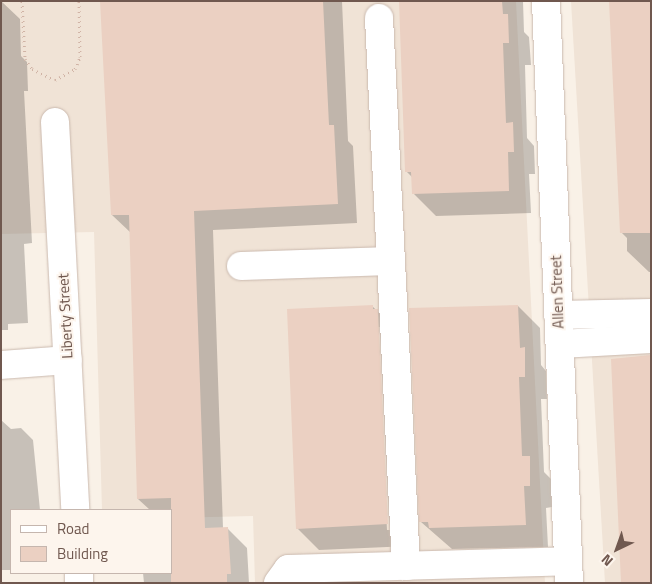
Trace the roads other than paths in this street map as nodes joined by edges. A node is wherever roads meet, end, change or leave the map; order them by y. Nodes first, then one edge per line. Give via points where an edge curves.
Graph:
1 (546, 1) edge
2 (379, 18) dead end
3 (55, 122) dead end
4 (391, 261) junction
5 (241, 266) dead end
6 (651, 313) edge
7 (558, 315) junction
8 (651, 339) edge
9 (560, 344) junction
10 (68, 360) junction
11 (1, 365) edge
12 (75, 509) edge
13 (406, 566) junction
14 (568, 572) edge
15 (278, 583) edge

1 - 7 street, Allen Street
2 - 4 street
3 - 10 street, Liberty Street
4 - 5 street
4 - 13 street
6 - 7 street
7 - 9 street, Allen Street
8 - 9 street
9 - 14 street, Allen Street
10 - 11 street
10 - 12 street, Liberty Street
13 - 14 street
13 - 15 street via 288,569

